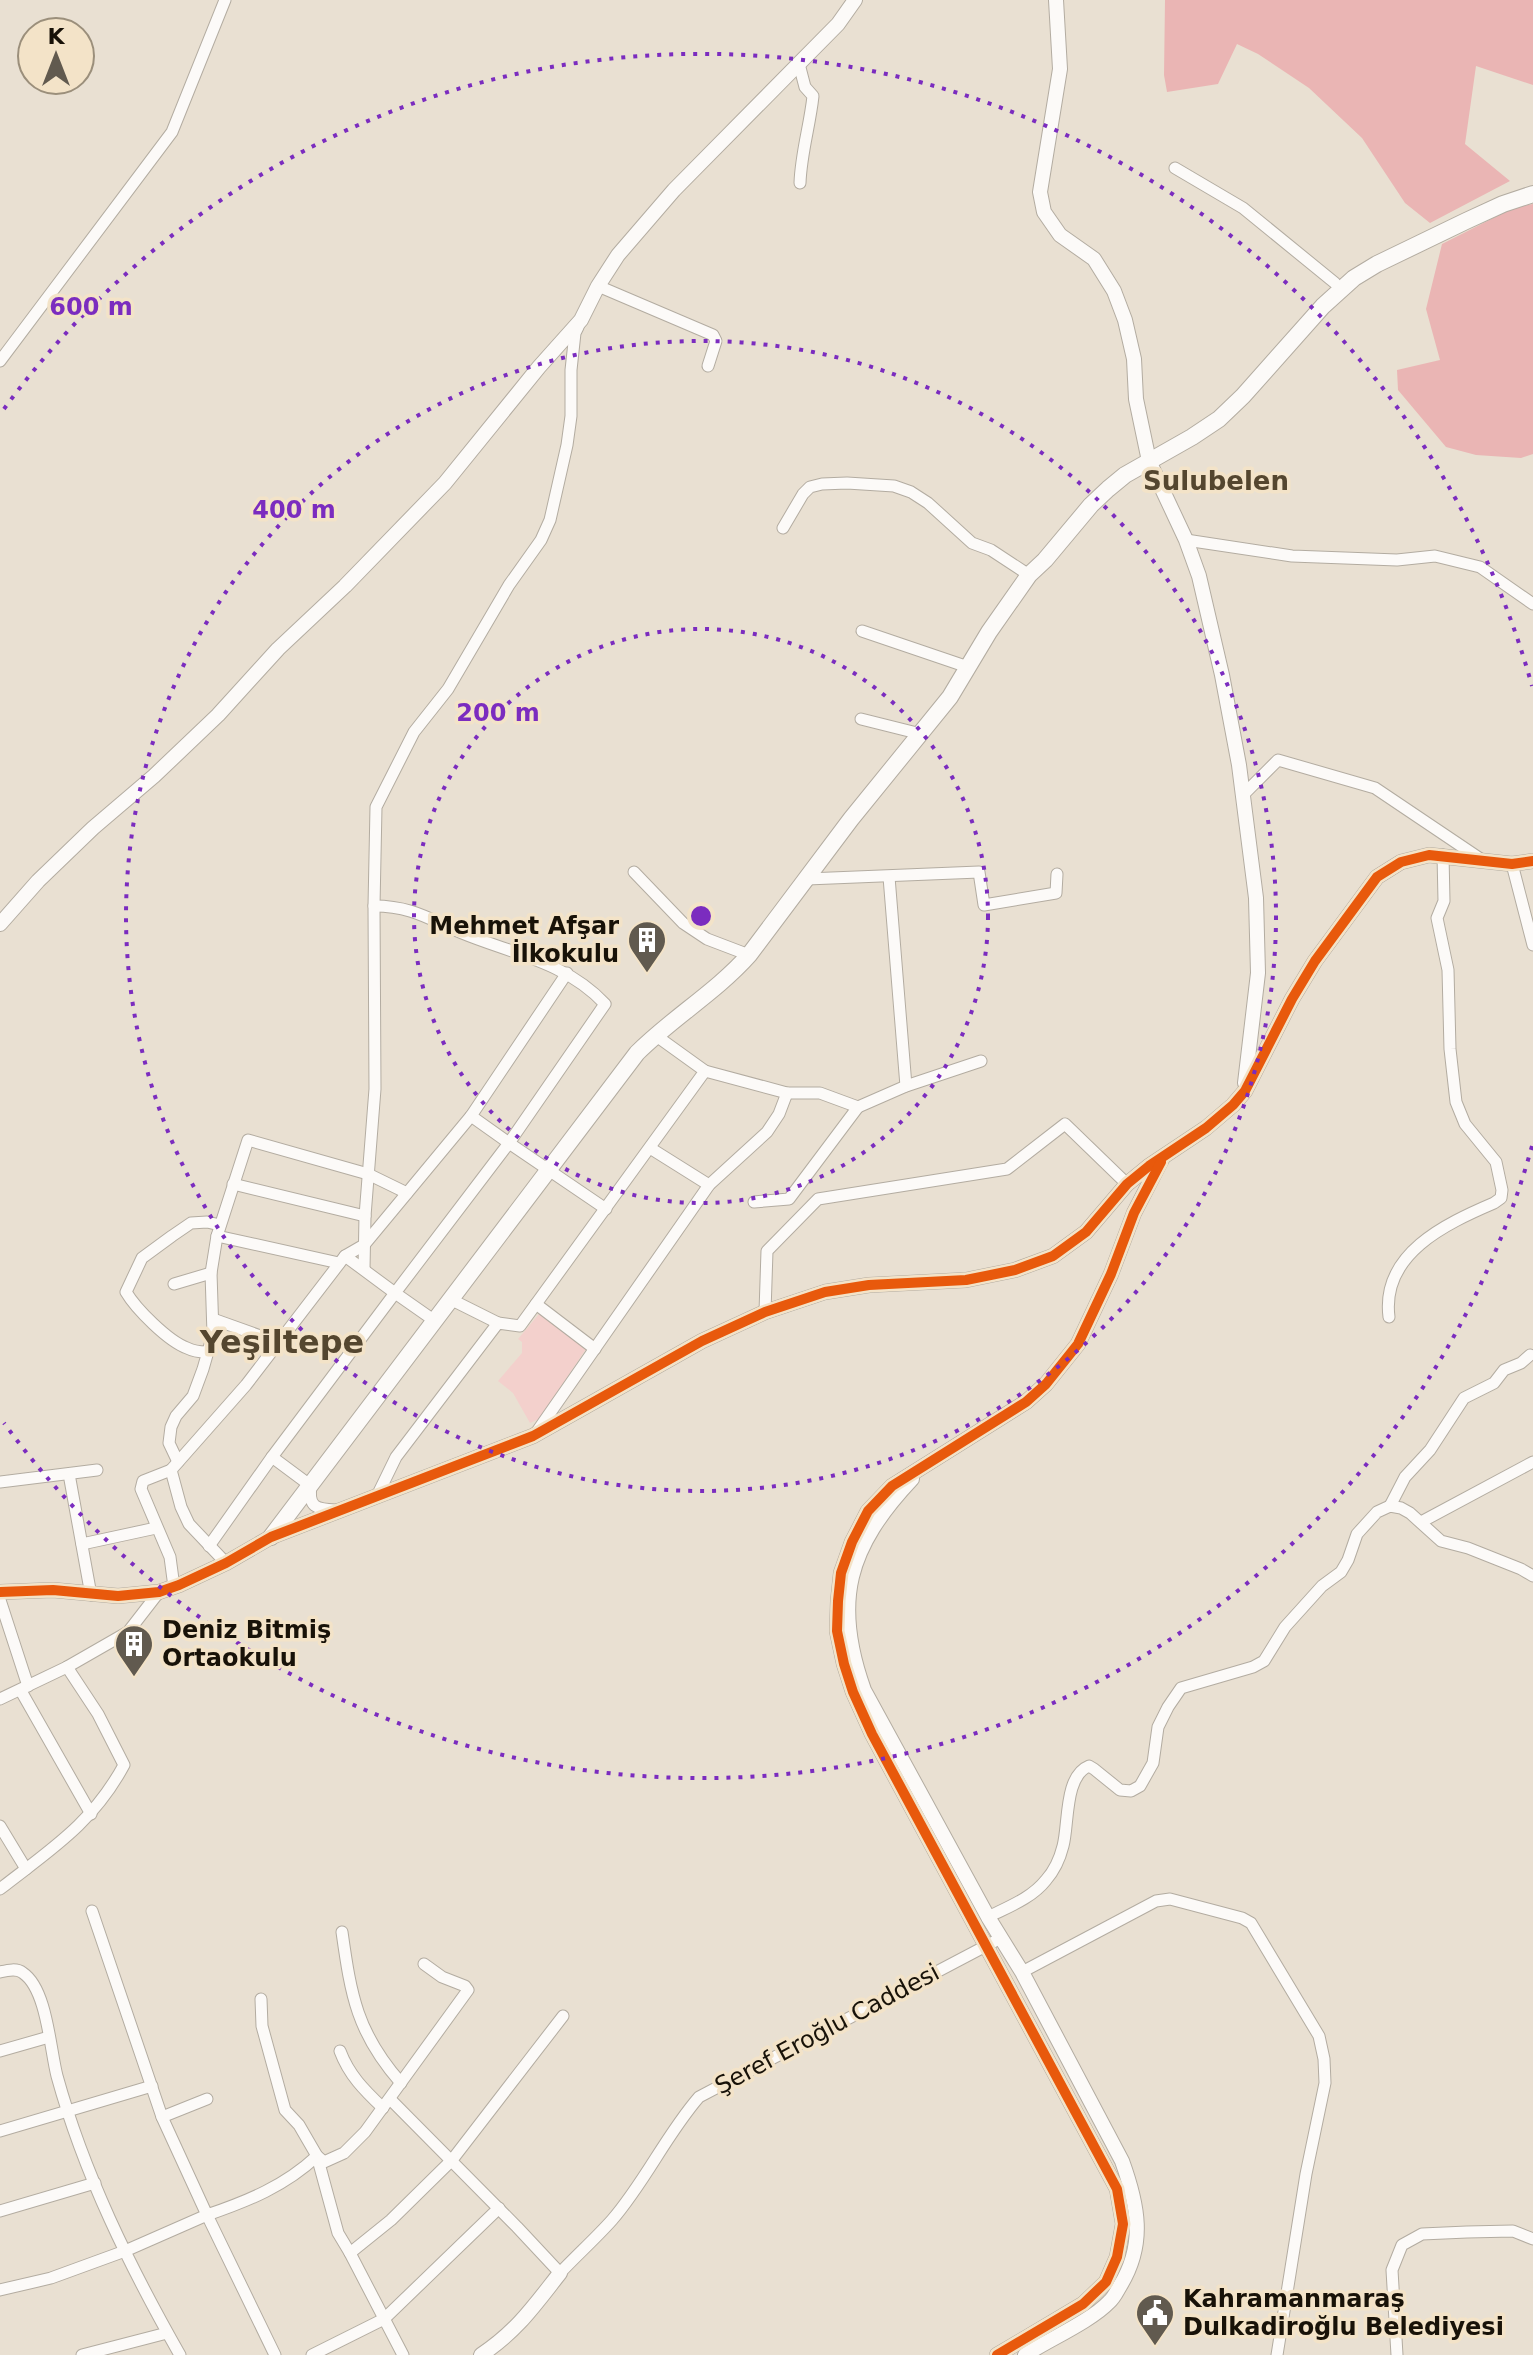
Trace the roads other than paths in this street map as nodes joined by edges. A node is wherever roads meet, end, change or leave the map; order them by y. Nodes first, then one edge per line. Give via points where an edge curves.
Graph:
1 (225, 0) edge
2 (855, 0) edge
3 (1056, 0) edge
4 (799, 64) junction
5 (1175, 168) dead end
6 (800, 183) dead end
7 (1533, 186) edge
8 (1533, 194) edge
9 (1429, 236) junction
10 (1335, 283) junction
11 (598, 286) junction
12 (581, 320) junction
13 (0, 361) edge
14 (708, 366) dead end
15 (1148, 457) junction
16 (783, 528) dead end
17 (1186, 540) junction
18 (1032, 571) junction
19 (1533, 604) edge
20 (862, 631) dead end
21 (968, 667) junction
22 (861, 719) dead end
23 (921, 734) junction
24 (1243, 795) junction
25 (1443, 855) junction
26 (1484, 861) junction
27 (1533, 861) edge
28 (1512, 864) junction
29 (634, 872) dead end
30 (1057, 874) dead end
31 (889, 877) junction
32 (807, 879) junction
33 (374, 906) junction
34 (0, 924) edge
35 (1533, 945) edge
36 (749, 955) junction
37 (567, 973) junction
38 (655, 1035) junction
39 (981, 1061) dead end
40 (705, 1071) junction
41 (906, 1086) junction
42 (1245, 1091) junction
43 (787, 1093) junction
44 (858, 1107) junction
45 (471, 1116) junction
46 (509, 1143) junction
47 (650, 1148) junction
48 (1163, 1158) junction
49 (549, 1169) junction
50 (368, 1174) junction
51 (233, 1184) junction
52 (1127, 1184) junction
53 (709, 1185) junction
54 (407, 1193) junction
55 (754, 1202) dead end
56 (606, 1209) junction
57 (365, 1216) junction
58 (218, 1231) junction
59 (364, 1245) junction
60 (342, 1259) junction
61 (364, 1269) junction
62 (211, 1273) junction
63 (174, 1284) dead end
64 (395, 1293) junction
65 (452, 1300) junction
66 (536, 1304) junction
67 (765, 1312) junction
68 (1389, 1317) dead end
69 (213, 1319) junction
70 (435, 1321) junction
71 (498, 1323) junction
72 (277, 1342) junction
73 (595, 1349) junction
74 (206, 1352) junction
75 (1530, 1355) dead end
76 (533, 1436) junction
77 (272, 1457) junction
78 (1533, 1462) edge
79 (174, 1466) junction
80 (925, 1466) junction
81 (97, 1470) dead end
82 (69, 1474) junction
83 (0, 1482) edge
84 (311, 1486) junction
85 (377, 1496) junction
86 (1390, 1506) junction
87 (340, 1511) junction
88 (1421, 1522) junction
89 (156, 1528) junction
90 (271, 1537) junction
91 (82, 1544) junction
92 (209, 1546) junction
93 (226, 1563) junction
94 (1533, 1576) edge
95 (174, 1587) junction
96 (0, 1592) edge
97 (159, 1592) junction
98 (91, 1595) junction
99 (0, 1600) edge
100 (67, 1667) junction
101 (25, 1688) junction
102 (0, 1699) edge
103 (91, 1814) junction
104 (0, 1826) edge
105 (26, 1869) junction
106 (0, 1889) edge
107 (92, 1911) dead end
108 (988, 1917) junction
109 (342, 1932) dead end
110 (994, 1941) junction
111 (424, 1964) dead end
112 (0, 1972) edge
113 (1022, 1972) junction
114 (261, 1999) dead end
115 (563, 2016) dead end
116 (49, 2037) junction
117 (0, 2051) edge
118 (340, 2051) dead end
119 (401, 2083) junction
120 (152, 2086) junction
121 (207, 2099) dead end
122 (387, 2103) junction
123 (68, 2111) junction
124 (162, 2117) junction
125 (0, 2131) edge
126 (317, 2156) junction
127 (452, 2160) junction
128 (95, 2183) junction
129 (499, 2208) junction
130 (0, 2211) edge
131 (207, 2215) junction
132 (1533, 2239) edge
133 (125, 2251) junction
134 (350, 2253) junction
135 (560, 2273) junction
136 (0, 2290) edge
137 (384, 2319) junction
138 (167, 2333) junction
139 (484, 2354) edge
140 (82, 2355) edge
141 (180, 2355) edge
142 (275, 2355) edge
143 (312, 2355) edge
144 (403, 2355) edge
145 (997, 2355) edge
146 (1025, 2355) edge
147 (1277, 2355) edge
148 (1397, 2355) edge

1 - 13 street via 172,132
2 - 4 street
3 - 15 street via 1060,69 1040,192 1044,212 1060,235 1094,259 1114,291 1134,359
4 - 6 street via 813,96
4 - 11 street via 674,190
5 - 10 street via 1243,208
7 - 9 main road via 1508,193
8 - 9 main road
9 - 10 main road via 1368,261
9 - 15 main road via 1340,289 1219,419
10 - 15 main road via 1230,399
11 - 12 street
11 - 14 street via 713,335
12 - 33 street via 575,333 567,445 550,520 448,689 414,732 376,807
12 - 34 street via 445,483 218,715 60,860
15 - 17 street
15 - 18 main road via 1108,489
16 - 18 street via 810,487 894,486 928,503 972,543
17 - 19 street via 1292,556 1435,556 1480,567
17 - 24 street via 1222,675
18 - 21 main road
20 - 21 street
21 - 23 main road
22 - 23 street
23 - 32 main road
24 - 26 street via 1278,760 1375,788
24 - 42 street via 1256,898 1258,973
25 - 26 street
25 - 42 street via 1401,862 1377,877 1315,961
25 - 68 street via 1444,901 1437,918 1448,970 1456,1102 1465,1124 1496,1162 1502,1190 1494,1203 1421,1242 1409,1254 1391,1282
26 - 28 street
27 - 28 street
28 - 35 street
29 - 36 street via 683,923
30 - 31 street via 1056,893 984,905 979,872
31 - 32 street
31 - 41 street
32 - 36 main road
33 - 37 street via 404,908
33 - 50 street via 375,1089
36 - 38 main road
37 - 45 street
37 - 46 street via 605,1004
38 - 40 street
38 - 49 main road
39 - 41 street
40 - 43 street
40 - 47 street
41 - 44 street
42 - 48 street
43 - 44 street via 820,1093
43 - 53 street via 767,1132
44 - 55 street via 789,1199
45 - 46 street
45 - 54 street
46 - 49 street
46 - 64 street
47 - 53 street
47 - 56 street
48 - 52 street
48 - 80 street via 1134,1213 1091,1319 1063,1364 1026,1402
49 - 56 street
49 - 65 main road
50 - 51 street via 248,1140
50 - 54 street
50 - 57 street
51 - 57 street
51 - 58 street
52 - 67 street via 1086,1232 1053,1256 1015,1270 966,1280 825,1292
52 - 67 street via 1065,1124 1007,1169 818,1199 767,1251
53 - 73 street
54 - 59 street
56 - 66 street
57 - 59 street
58 - 60 street
58 - 62 street
58 - 74 street via 207,1222 191,1223 142,1258 126,1292 172,1339
59 - 60 street
59 - 61 street
60 - 61 street
60 - 72 street
61 - 64 street
62 - 63 street
62 - 69 street
64 - 70 street
64 - 77 street
65 - 70 main road
65 - 71 street
66 - 71 street via 520,1326
66 - 73 street
67 - 76 street via 702,1341
69 - 72 street
69 - 74 street
70 - 84 main road
71 - 85 street via 396,1457
72 - 79 street
73 - 76 street
74 - 79 street via 193,1396 171,1427
75 - 86 street via 1464,1398 1405,1477
76 - 85 street
77 - 84 street
77 - 92 street
78 - 88 street
79 - 89 street via 141,1483
79 - 92 street via 181,1507
80 - 108 street via 874,1527 853,1569 847,1600 852,1657 864,1690
80 - 110 street via 892,1486 868,1511 841,1573 837,1631 872,1734
81 - 82 street
82 - 83 street
82 - 91 street
84 - 87 street via 315,1506
84 - 90 main road
85 - 87 street
86 - 88 street
86 - 108 street via 1357,1534 1341,1572 1285,1627 1264,1661 1181,1688 1158,1727 1153,1763 1140,1786 1120,1790 1089,1766 1082,1769 1068,1801 1065,1837 1052,1871 1034,1892
87 - 90 street
88 - 94 street via 1441,1541
89 - 91 street
89 - 95 street via 170,1557
90 - 93 street
91 - 98 street
92 - 93 street
93 - 95 street
95 - 97 street
96 - 98 street
97 - 98 street
97 - 100 street via 128,1632
99 - 101 street
100 - 101 street
100 - 103 street via 124,1765
101 - 102 street
101 - 103 street
103 - 105 street
104 - 105 street
105 - 106 street
107 - 120 street
108 - 110 street
109 - 119 street via 358,2017
110 - 113 street
110 - 135 street, Şeref Eroğlu Caddesi via 699,2097 613,2219
110 - 145 street via 1117,2189 1123,2224 1106,2282 1083,2304
111 - 119 street via 468,1990
112 - 116 street via 23,1972 31,1981
113 - 146 street via 1122,2161 1138,2223 1135,2253 1110,2302
113 - 147 street via 1156,1901 1170,1899 1251,1923 1319,2036 1324,2059 1325,2083
114 - 126 street via 262,2026 285,2110
115 - 127 street
116 - 117 street
116 - 123 street
118 - 122 street via 360,2086
119 - 122 street
120 - 123 street
120 - 124 street
121 - 124 street
122 - 126 street via 344,2153 324,2162
122 - 127 street
123 - 125 street
123 - 128 street
124 - 131 street
126 - 131 street via 277,2186
126 - 134 street via 338,2233
127 - 129 street
127 - 134 street
128 - 130 street
128 - 133 street
129 - 135 street
129 - 137 street
131 - 133 street
131 - 142 street
132 - 148 street via 1513,2231 1422,2234 1402,2245 1392,2270
133 - 136 street
133 - 138 street
134 - 137 street
135 - 139 street, Şeref Eroğlu Caddesi via 506,2338
137 - 143 street
137 - 144 street
138 - 140 street
138 - 141 street

